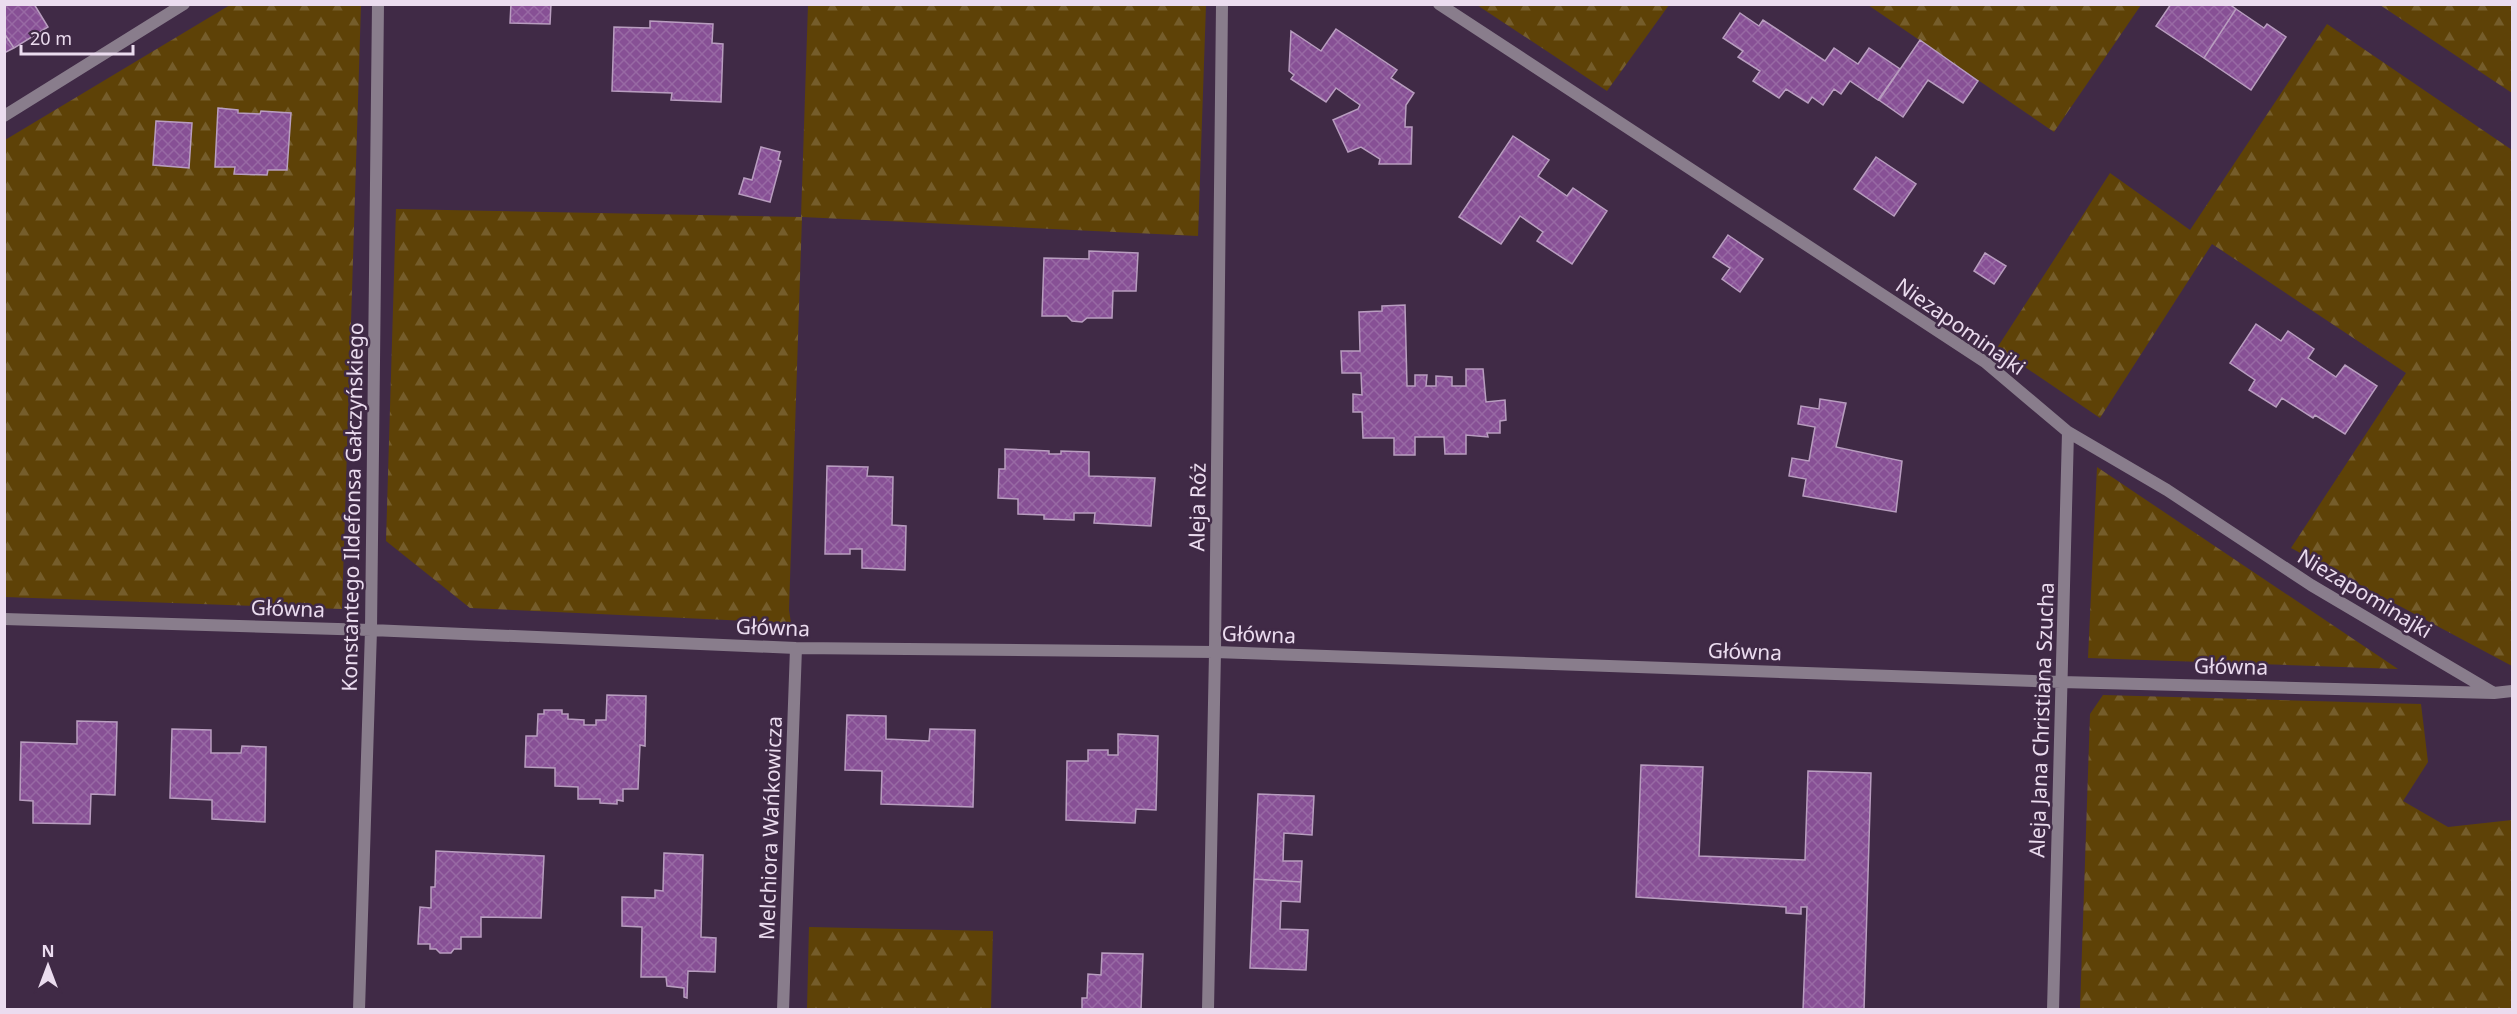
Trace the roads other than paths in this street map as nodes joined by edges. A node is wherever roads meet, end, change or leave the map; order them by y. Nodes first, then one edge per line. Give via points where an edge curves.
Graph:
1 (184, 4) edge
2 (378, 4) edge
3 (1222, 4) edge
4 (1439, 4) edge
5 (4, 116) edge
6 (2068, 432) junction
7 (4, 619) edge
8 (371, 630) junction
9 (796, 648) junction
10 (1215, 652) junction
11 (2061, 682) junction
12 (2512, 691) edge
13 (2494, 693) junction
14 (359, 1010) edge
15 (783, 1010) edge
16 (1208, 1010) edge
17 (2053, 1010) edge

1 - 5 street
2 - 8 street, Konstantego Ildefonsa Gałczyńskiego
3 - 10 street, Aleja Róż
4 - 6 street, Niezapominajki via 1985,362
6 - 11 street, Aleja Jana Christiana Szucha
6 - 13 street, Niezapominajki
7 - 8 street, Główna
8 - 9 street, Główna
8 - 14 street, Konstantego Ildefonsa Gałczyńskiego
9 - 10 street, Główna
9 - 15 street, Melchiora Wańkowicza
10 - 11 street, Główna
10 - 16 street, Aleja Róż
11 - 13 street, Główna
11 - 17 street, Aleja Jana Christiana Szucha
12 - 13 street, Główna

